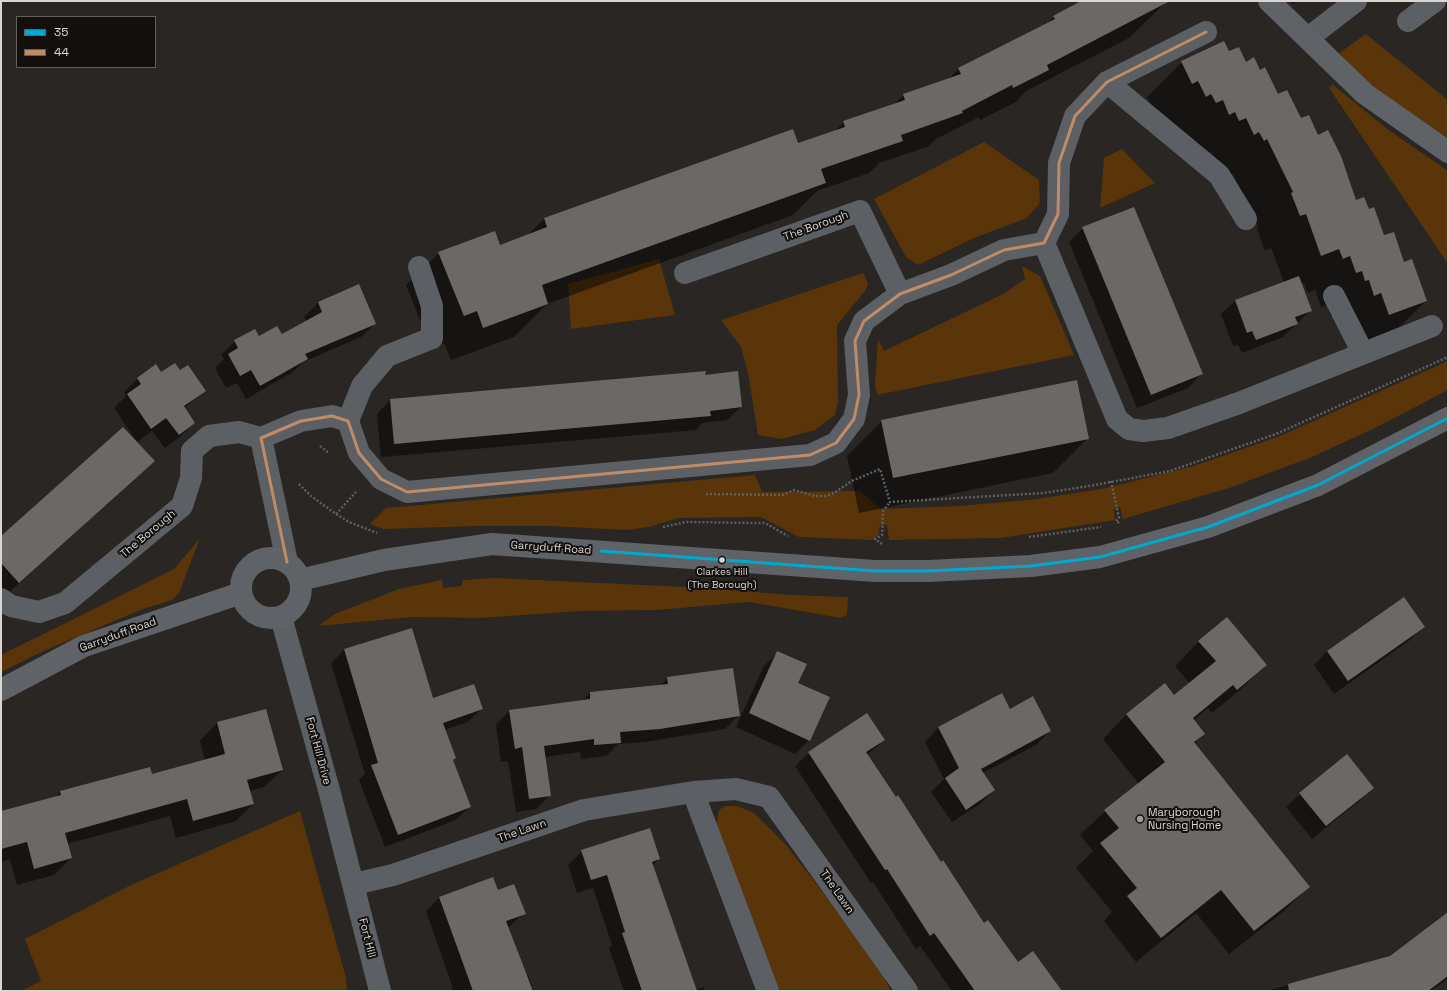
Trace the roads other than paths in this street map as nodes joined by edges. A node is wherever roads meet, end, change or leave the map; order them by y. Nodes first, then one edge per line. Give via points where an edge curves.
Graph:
1 (1269, 1) edge
2 (1356, 1) edge
3 (1435, 1) edge
4 (1408, 21) dead end
5 (1206, 32) dead end
6 (1308, 38) junction
7 (1107, 82) junction
8 (1448, 152) edge
9 (1246, 219) dead end
10 (1044, 243) junction
11 (419, 267) dead end
12 (685, 273) dead end
13 (900, 294) junction
14 (1334, 296) dead end
15 (1432, 326) dead end
16 (1363, 353) junction
17 (1448, 418) edge
18 (348, 421) junction
19 (261, 438) junction
20 (287, 562) junction
21 (300, 580) junction
22 (241, 594) junction
23 (1, 599) edge
24 (281, 617) junction
25 (1, 690) edge
26 (693, 792) junction
27 (354, 884) junction
28 (380, 991) edge
29 (768, 991) edge
30 (908, 991) edge

1 - 6 street
2 - 6 street
3 - 4 street
5 - 7 street
6 - 8 street via 1365,94
7 - 9 street via 1219,174
7 - 10 street via 1075,116 1059,163 1058,214
10 - 13 street via 1004,250 951,275
10 - 16 street via 1117,419 1129,429 1168,428 1239,403
11 - 18 street via 432,306 432,338 387,356 362,386
12 - 13 street, The Borough via 860,210
13 - 18 street via 864,321 855,341 859,395 854,419 836,443 810,455 407,492 381,479 359,453
14 - 16 street
15 - 16 street
17 - 21 street, Garryduff Road via 1318,485 1208,527 1100,556 1031,566 875,571 492,544 384,560
18 - 19 street via 332,416 301,421
19 - 20 street
19 - 23 street, The Borough via 239,432 209,436 192,452 191,478 182,506 65,603 39,612 11,606
20 - 21 street via 294,568
20 - 22 street via 278,558 268,558 250,565 242,578
21 - 24 street via 301,596 297,604
22 - 24 street via 245,604 260,617
22 - 25 street, Garryduff Road via 84,646
24 - 27 street, Fort Hill Drive
26 - 27 street, The Lawn via 584,810 393,875
26 - 29 street
26 - 30 street, The Lawn via 736,789 769,797
27 - 28 street, Fort Hill

